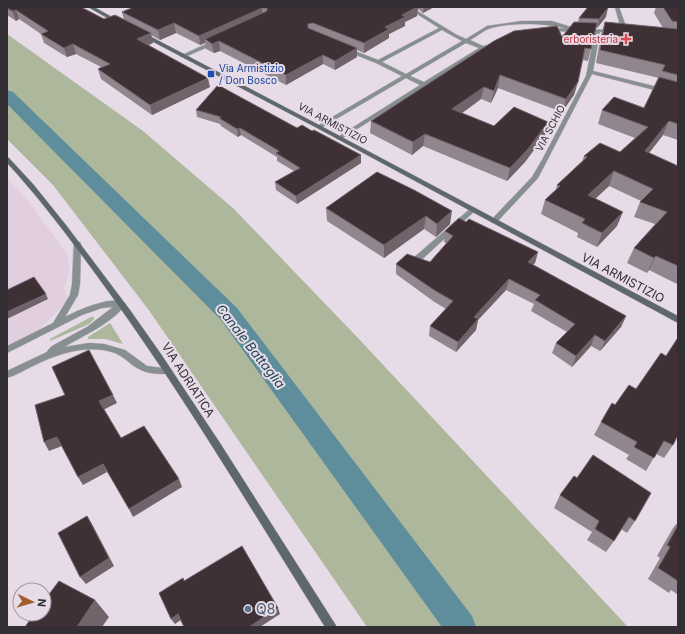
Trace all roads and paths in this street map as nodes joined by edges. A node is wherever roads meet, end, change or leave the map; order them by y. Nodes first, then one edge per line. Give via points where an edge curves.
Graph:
1 (90, 7) edge
2 (408, 7) edge
3 (617, 7) edge
4 (123, 24) edge
5 (443, 28) junction
6 (546, 30) edge
7 (137, 31) edge
8 (582, 31) junction
9 (598, 31) junction
10 (625, 32) junction
11 (632, 32) edge
12 (221, 40) edge
13 (465, 40) junction
14 (495, 43) edge
15 (341, 47) edge
16 (483, 48) junction
17 (183, 56) junction
18 (378, 62) junction
19 (590, 72) junction
20 (405, 76) junction
21 (425, 85) junction
22 (678, 94) edge
23 (320, 127) junction
24 (339, 138) junction
25 (7, 159) edge
26 (7, 165) edge
27 (15, 167) junction
28 (473, 210) junction
29 (494, 221) junction
30 (77, 244) junction
31 (414, 262) edge
32 (122, 304) junction
33 (678, 320) edge
34 (55, 325) junction
35 (7, 350) edge
36 (49, 354) junction
37 (168, 371) junction
38 (7, 376) edge
39 (331, 627) edge

1 - 4 street
2 - 5 street
3 - 10 street
5 - 13 street
5 - 18 street
6 - 8 street
7 - 17 street, VIA ARMISTIZIO
8 - 9 street
8 - 13 street via 552,23 522,23 490,27
9 - 10 street
9 - 19 street, VIA SCHIO
10 - 11 street
12 - 17 street
13 - 16 street
13 - 20 street
14 - 16 street
15 - 18 street
16 - 21 street
17 - 23 street, VIA ARMISTIZIO
18 - 20 street
19 - 22 street
19 - 29 street, VIA SCHIO via 535,178
20 - 21 street
20 - 23 street
21 - 24 street
23 - 24 street, VIA ARMISTIZIO
24 - 28 street, VIA ARMISTIZIO
25 - 27 street, VIA ADRIATICA
26 - 27 street
27 - 30 street, VIA ADRIATICA
28 - 29 street, VIA ARMISTIZIO
28 - 31 street
29 - 33 street, VIA ARMISTIZIO
30 - 32 street, VIA ADRIATICA
30 - 34 street via 75,290
32 - 34 street via 101,305
32 - 36 street via 109,316 59,345
32 - 37 street, VIA ADRIATICA
34 - 35 street
36 - 37 street via 77,347 108,348 128,356 144,368
36 - 38 street
37 - 39 street, VIA ADRIATICA

